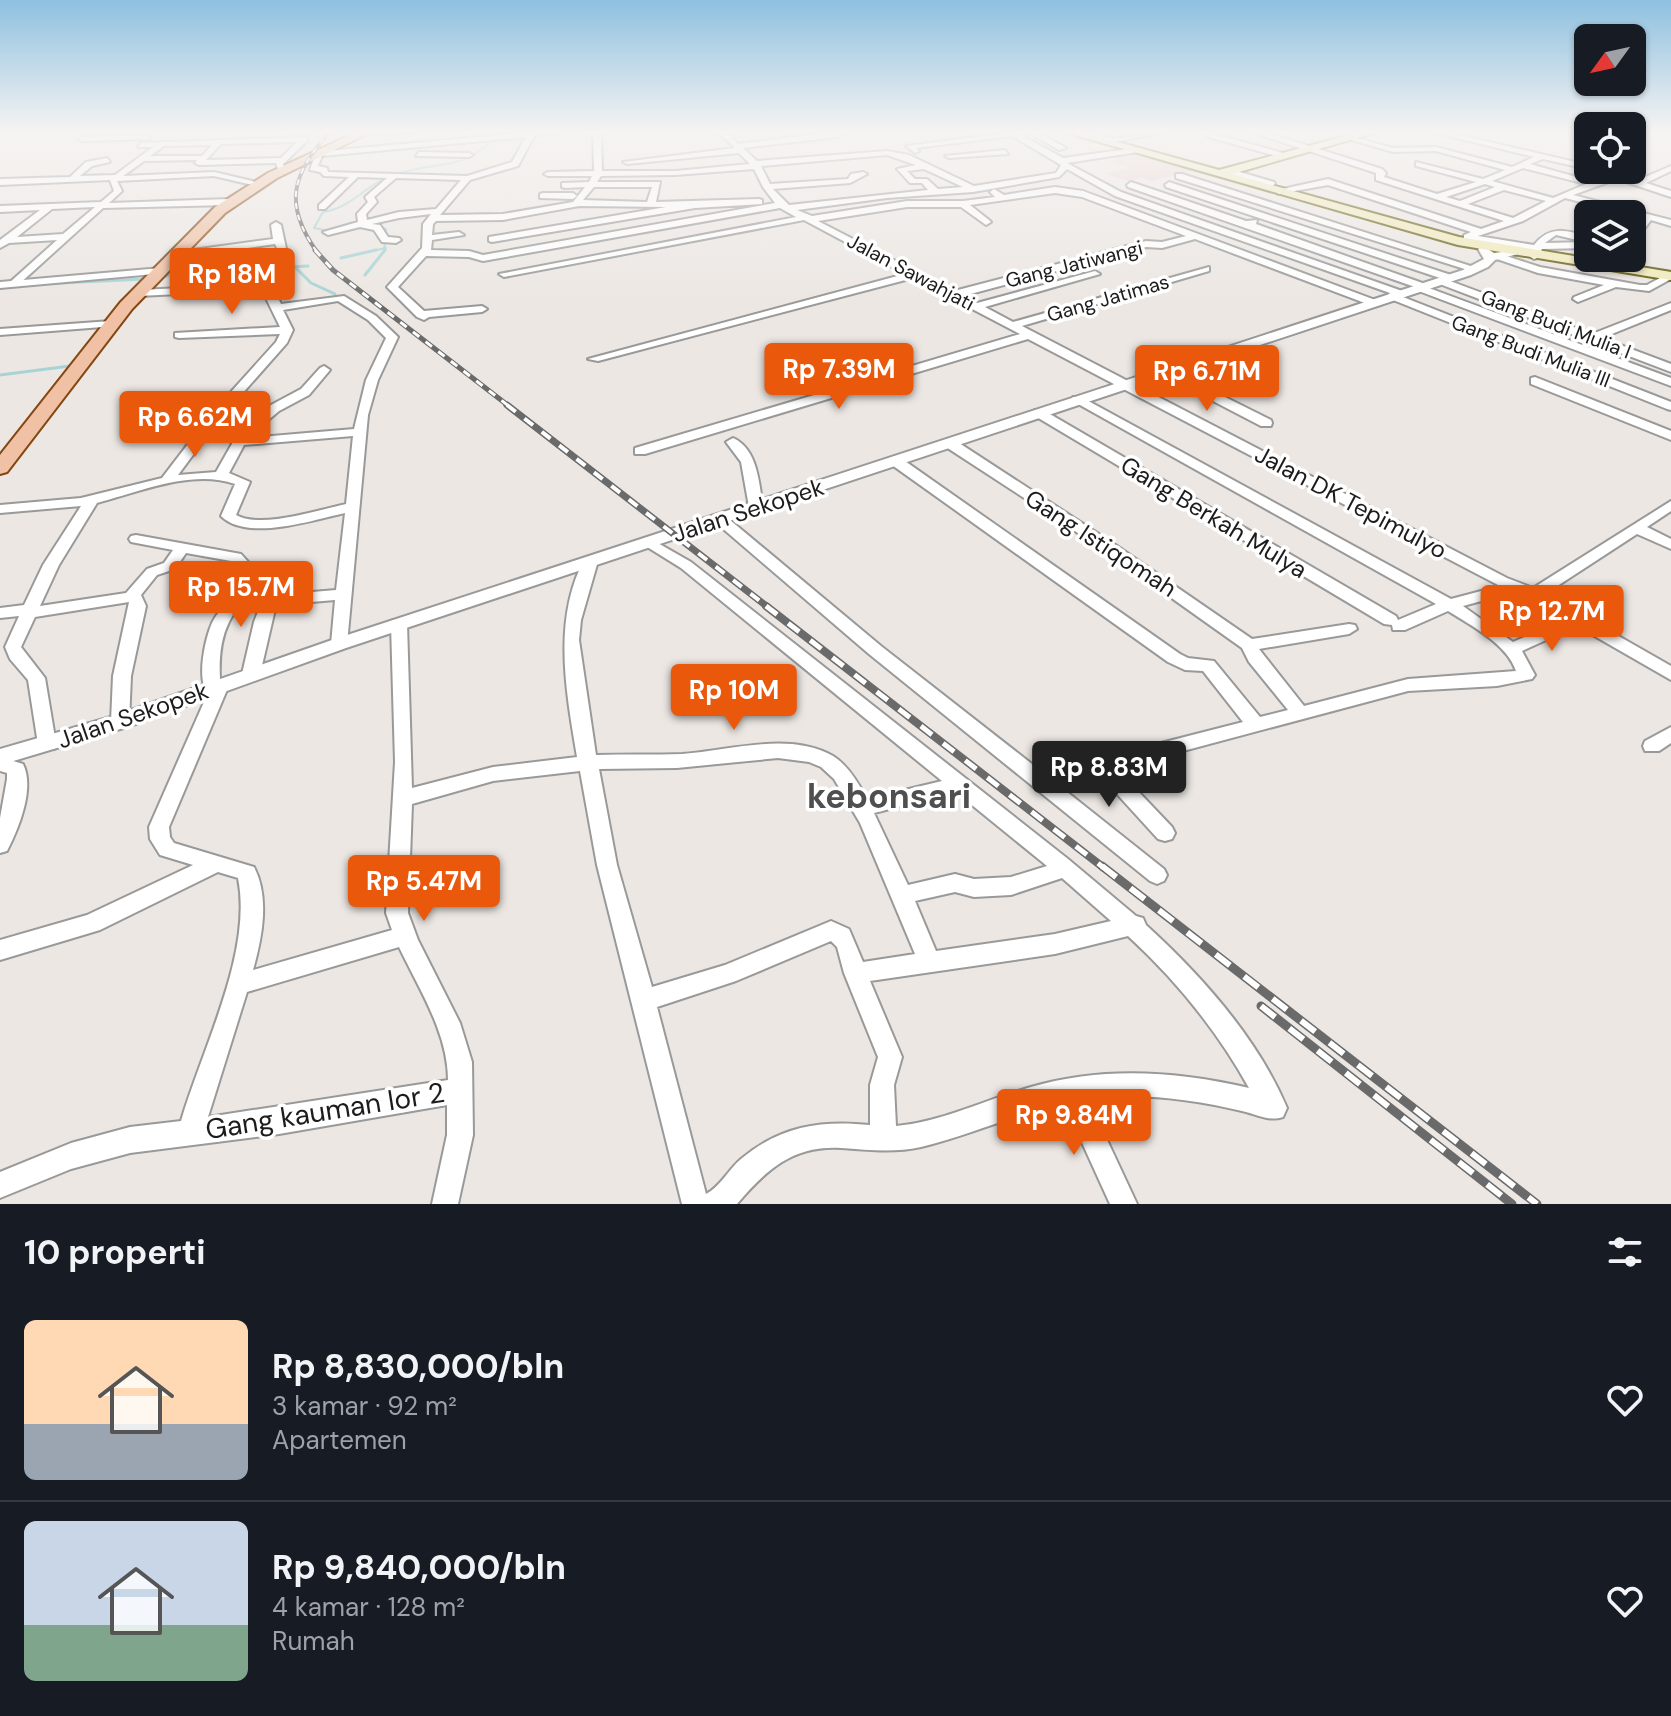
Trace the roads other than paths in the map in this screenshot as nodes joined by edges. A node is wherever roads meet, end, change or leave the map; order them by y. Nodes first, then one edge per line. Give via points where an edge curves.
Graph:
1 (52, 187) edge
2 (117, 187) edge
3 (158, 187) edge
4 (255, 187) edge
5 (343, 187) edge
6 (379, 187) edge
7 (459, 187) edge
8 (591, 187) edge
9 (656, 187) edge
10 (767, 187) edge
11 (930, 187) edge
12 (969, 187) edge
13 (985, 187) edge
14 (986, 187) edge
15 (1104, 187) edge
16 (1137, 187) edge
17 (1175, 187) edge
18 (1214, 187) edge
19 (1273, 187) edge
20 (1308, 187) edge
21 (1343, 187) edge
22 (1410, 187) edge
23 (1464, 187) edge
24 (1503, 187) joint
25 (1585, 187) edge
26 (1651, 187) edge
27 (973, 189) junction
28 (49, 190) dead end
29 (1289, 192) junction
30 (937, 193) junction
31 (918, 194) junction
32 (1671, 194) edge
33 (1564, 195) junction
34 (543, 196) dead end
35 (1438, 196) junction
36 (1002, 198) junction
37 (652, 199) junction
38 (1552, 200) junction
39 (578, 201) junction
40 (229, 202) junction
41 (1317, 202) junction
42 (782, 204) junction
43 (907, 204) junction
44 (963, 204) junction
45 (1461, 204) junction
46 (104, 205) junction
47 (141, 205) junction
48 (695, 205) junction
49 (49, 207) junction
50 (322, 207) dead end
51 (1402, 207) junction
52 (0, 209) edge
53 (1448, 210) dead end
54 (1290, 211) junction
55 (437, 214) junction
56 (1649, 217) junction
57 (810, 218) junction
58 (1267, 218) junction
59 (1513, 221) junction
60 (1646, 221) edge
61 (986, 222) dead end
62 (363, 223) junction
63 (1671, 223) edge
64 (589, 224) junction
65 (1246, 224) junction
66 (276, 225) dead end
67 (1481, 232) junction
68 (459, 235) dead end
69 (1196, 236) junction
70 (66, 237) junction
71 (600, 237) junction
72 (426, 238) junction
73 (1574, 238) edge
74 (492, 239) dead end
75 (1465, 240) junction
76 (278, 241) junction
77 (391, 241) dead end
78 (4, 243) edge
79 (1574, 245) edge
80 (1536, 250) junction
81 (423, 253) junction
82 (1517, 253) junction
83 (618, 254) junction
84 (178, 255) junction
85 (285, 256) dead end
86 (1496, 257) junction
87 (1205, 269) dead end
88 (1475, 269) junction
89 (504, 274) dead end
90 (1095, 274) dead end
91 (913, 275) junction
92 (1670, 276) edge
93 (152, 280) junction
94 (1446, 280) junction
95 (14, 283) junction
96 (1616, 284) junction
97 (0, 285) edge
98 (1422, 288) junction
99 (953, 295) junction
100 (1396, 295) junction
101 (1578, 299) dead end
102 (1374, 303) junction
103 (1671, 306) edge
104 (975, 307) junction
105 (275, 308) junction
106 (482, 309) dead end
107 (103, 324) junction
108 (1011, 326) junction
109 (287, 330) junction
110 (0, 332) edge
111 (179, 335) dead end
112 (1029, 335) junction
113 (1592, 338) junction
114 (594, 359) dead end
115 (1671, 368) edge
116 (324, 370) dead end
117 (1165, 371) junction
118 (1535, 381) dead end
119 (1671, 382) edge
120 (1127, 383) junction
121 (1077, 400) junction
122 (1671, 406) edge
123 (1046, 417) junction
124 (1266, 423) dead end
125 (360, 432) junction
126 (1671, 436) edge
127 (240, 441) junction
128 (733, 442) dead end
129 (951, 444) junction
130 (640, 451) dead end
131 (897, 462) junction
132 (0, 468) edge
133 (220, 477) junction
134 (168, 479) junction
135 (92, 500) junction
136 (1671, 505) edge
137 (351, 507) junction
138 (756, 507) junction
139 (0, 509) edge
140 (728, 527) junction
141 (1637, 528) junction
142 (136, 539) dead end
143 (649, 542) junction
144 (1671, 545) edge
145 (182, 547) junction
146 (590, 561) junction
147 (1515, 587) junction
148 (1534, 594) junction
149 (342, 595) junction
150 (131, 597) junction
151 (1449, 605) junction
152 (29, 611) junction
153 (0, 613) edge
154 (1577, 620) junction
155 (399, 624) junction
156 (1349, 629) dead end
157 (339, 644) junction
158 (1249, 645) junction
159 (1510, 650) junction
160 (251, 674) junction
161 (1671, 674) edge
162 (212, 688) junction
163 (1300, 713) junction
164 (120, 722) junction
165 (1256, 725) junction
166 (1671, 734) edge
167 (47, 744) junction
168 (1652, 746) dead end
169 (0, 757) edge
170 (588, 763) junction
171 (1100, 763) junction
172 (0, 764) edge
173 (1034, 776) junction
174 (959, 784) junction
175 (403, 799) junction
176 (862, 808) junction
177 (1165, 833) dead end
178 (0, 845) edge
179 (214, 864) junction
180 (1064, 869) junction
181 (1157, 875) dead end
182 (900, 896) junction
183 (1135, 925) junction
184 (405, 936) junction
185 (0, 950) edge
186 (929, 961) junction
187 (855, 973) junction
188 (237, 985) junction
189 (642, 1001) junction
190 (1070, 1089) junction
191 (462, 1090) junction
192 (191, 1132) junction
193 (883, 1138) junction
194 (0, 1185) edge
195 (445, 1204) edge
196 (695, 1204) edge
197 (713, 1204) edge
198 (1124, 1204) edge

1 - 28 street
2 - 46 street
3 - 47 street
4 - 40 main road
5 - 50 street
6 - 62 street via 361,214
7 - 55 street
8 - 39 street
9 - 37 street
10 - 42 street
11 - 30 street
12 - 27 street
13 - 27 street
14 - 36 street
15 - 100 street, Gang Budi Mulia III
16 - 65 street
17 - 58 street, Gang Budi Mulia I
18 - 54 street
19 - 29 main road
20 - 29 street
21 - 51 street
22 - 35 street
23 - 35 street
24 - 38 street
24 - 45 street
25 - 33 street
26 - 32 street
27 - 30 street
29 - 41 main road
30 - 31 street
31 - 42 street
31 - 43 street
33 - 38 street
33 - 56 street
34 - 39 street
35 - 45 street
35 - 51 street
36 - 44 street
36 - 69 street via 1055,190 1081,193
37 - 39 street
37 - 48 street
38 - 59 street
39 - 55 street via 503,217
39 - 64 street
40 - 47 street
40 - 84 main road
41 - 54 street
41 - 75 main road
42 - 48 street
42 - 57 street, Jalan Sawahjati
42 - 71 street
43 - 44 street
43 - 57 street
44 - 61 street
45 - 53 street
45 - 59 street
46 - 47 street
46 - 49 street
46 - 70 street
48 - 64 street
49 - 52 street
49 - 78 street
51 - 67 street
54 - 88 street
55 - 62 street
55 - 72 street via 428,224
56 - 60 street
56 - 63 street
57 - 83 street
57 - 91 street, Jalan Sawahjati
58 - 65 street
58 - 94 street, Gang Budi Mulia I
59 - 67 street
62 - 77 street via 329,231 373,226
64 - 71 street
64 - 74 street
65 - 98 street
66 - 76 street
67 - 75 street
68 - 72 street
69 - 99 street, Gang Jatiwangi
69 - 102 street
70 - 78 street
70 - 95 street
71 - 81 street via 483,258
71 - 83 street
72 - 81 street
73 - 80 street via 1557,232 1543,237
75 - 80 street
75 - 82 main road
75 - 86 street
76 - 84 street
76 - 85 street
79 - 80 street
80 - 82 main road
80 - 92 main road
81 - 106 street via 392,287 423,316
82 - 86 street
83 - 89 street
84 - 93 main road
86 - 88 street, Jalan Sekopek
86 - 96 street
87 - 108 street, Gang Jatimas
88 - 94 street, Jalan Sekopek
90 - 104 street
91 - 99 street, Jalan Sawahjati
91 - 114 street
92 - 96 street via 1649,288
93 - 95 street
93 - 105 street via 264,287
93 - 107 main road
94 - 98 street, Jalan Sekopek
94 - 113 street, Gang Budi Mulia I
95 - 97 street
96 - 101 street
98 - 100 street, Jalan Sekopek
98 - 119 street
99 - 104 street, Jalan Sawahjati
100 - 102 street, Jalan Sekopek
100 - 122 street, Gang Budi Mulia III
102 - 117 street, Jalan Sekopek
103 - 113 street
104 - 108 street, Jalan Sawahjati
105 - 109 street
105 - 125 street via 340,298 390,335 368,391
107 - 110 street
107 - 132 main road
108 - 112 street, Jalan Sawahjati
109 - 111 street
109 - 134 street
112 - 120 street, Jalan Sawahjati
112 - 130 street
113 - 115 street, Gang Budi Mulia I
116 - 127 street via 305,392 242,433
117 - 120 street, Jalan Sekopek
117 - 124 street
118 - 126 street
120 - 121 street, Jalan Sekopek
120 - 147 street, Jalan DK Tepimulyo
121 - 123 street, Jalan Sekopek
121 - 151 street
123 - 129 street, Jalan Sekopek
123 - 151 street, Gang Berkah Mulya via 1394,623
125 - 127 street
125 - 137 street
127 - 133 street
128 - 138 street via 748,462
129 - 131 street, Jalan Sekopek
129 - 158 street, Gang Istiqomah
131 - 138 street, Jalan Sekopek
131 - 165 street via 1174,658 1208,665
133 - 134 street
133 - 137 street via 243,482 228,516 244,525
134 - 135 street
135 - 139 street
135 - 152 street
136 - 141 street
137 - 149 street
138 - 140 street, Jalan Sekopek
140 - 143 street, Jalan Sekopek
140 - 173 street
141 - 144 street
141 - 148 street
142 - 145 street
143 - 146 street, Jalan Sekopek
143 - 174 street via 686,565
145 - 150 street via 170,566 152,572
145 - 162 street via 236,557 243,565 235,581 240,592 218,628 210,666
146 - 155 street, Jalan Sekopek
146 - 170 street via 571,640
147 - 148 street, Jalan DK Tepimulyo
147 - 151 street
148 - 154 street, Jalan DK Tepimulyo
149 - 157 street
149 - 160 street via 270,600
150 - 152 street
150 - 164 street via 138,606 122,676
151 - 159 street
152 - 153 street
152 - 167 street via 13,651 36,678
154 - 159 street
154 - 161 street, Jalan DK Tepimulyo
155 - 157 street, Jalan Sekopek
155 - 175 street
156 - 158 street
157 - 160 street, Jalan Sekopek
158 - 163 street
159 - 163 street via 1526,675 1427,682
160 - 162 street, Jalan Sekopek
162 - 164 street, Jalan Sekopek
162 - 179 street, Gang kauman lor 2 via 159,827 167,849
163 - 165 street
164 - 167 street, Jalan Sekopek
165 - 171 street
166 - 168 street
167 - 169 street, Jalan Sekopek
170 - 175 street via 457,780
170 - 176 street via 747,752 801,754 829,763
170 - 189 street via 607,865
171 - 173 street
171 - 177 street
172 - 178 street via 16,769 17,780 11,820
173 - 181 street
174 - 176 street
174 - 180 street
175 - 184 street via 396,904
176 - 182 street
179 - 185 street via 92,923
179 - 188 street, Gang kauman lor 2 via 247,873 253,890
180 - 182 street via 1011,886 955,883
180 - 183 street
182 - 186 street
183 - 186 street via 1055,944
183 - 190 street via 1212,1009 1274,1108 1240,1096 1158,1086
184 - 188 street
184 - 191 street via 448,1023
186 - 187 street
187 - 189 street via 844,937 831,931 728,974
187 - 193 street via 890,1061 882,1085
188 - 192 street, Gang kauman lor 2
189 - 196 street
190 - 193 street via 901,1138
190 - 198 street
191 - 192 street, Gang kauman lor 2
191 - 195 street via 458,1155
192 - 194 street via 130,1140 71,1156
193 - 197 street via 807,1138 755,1165 727,1197

